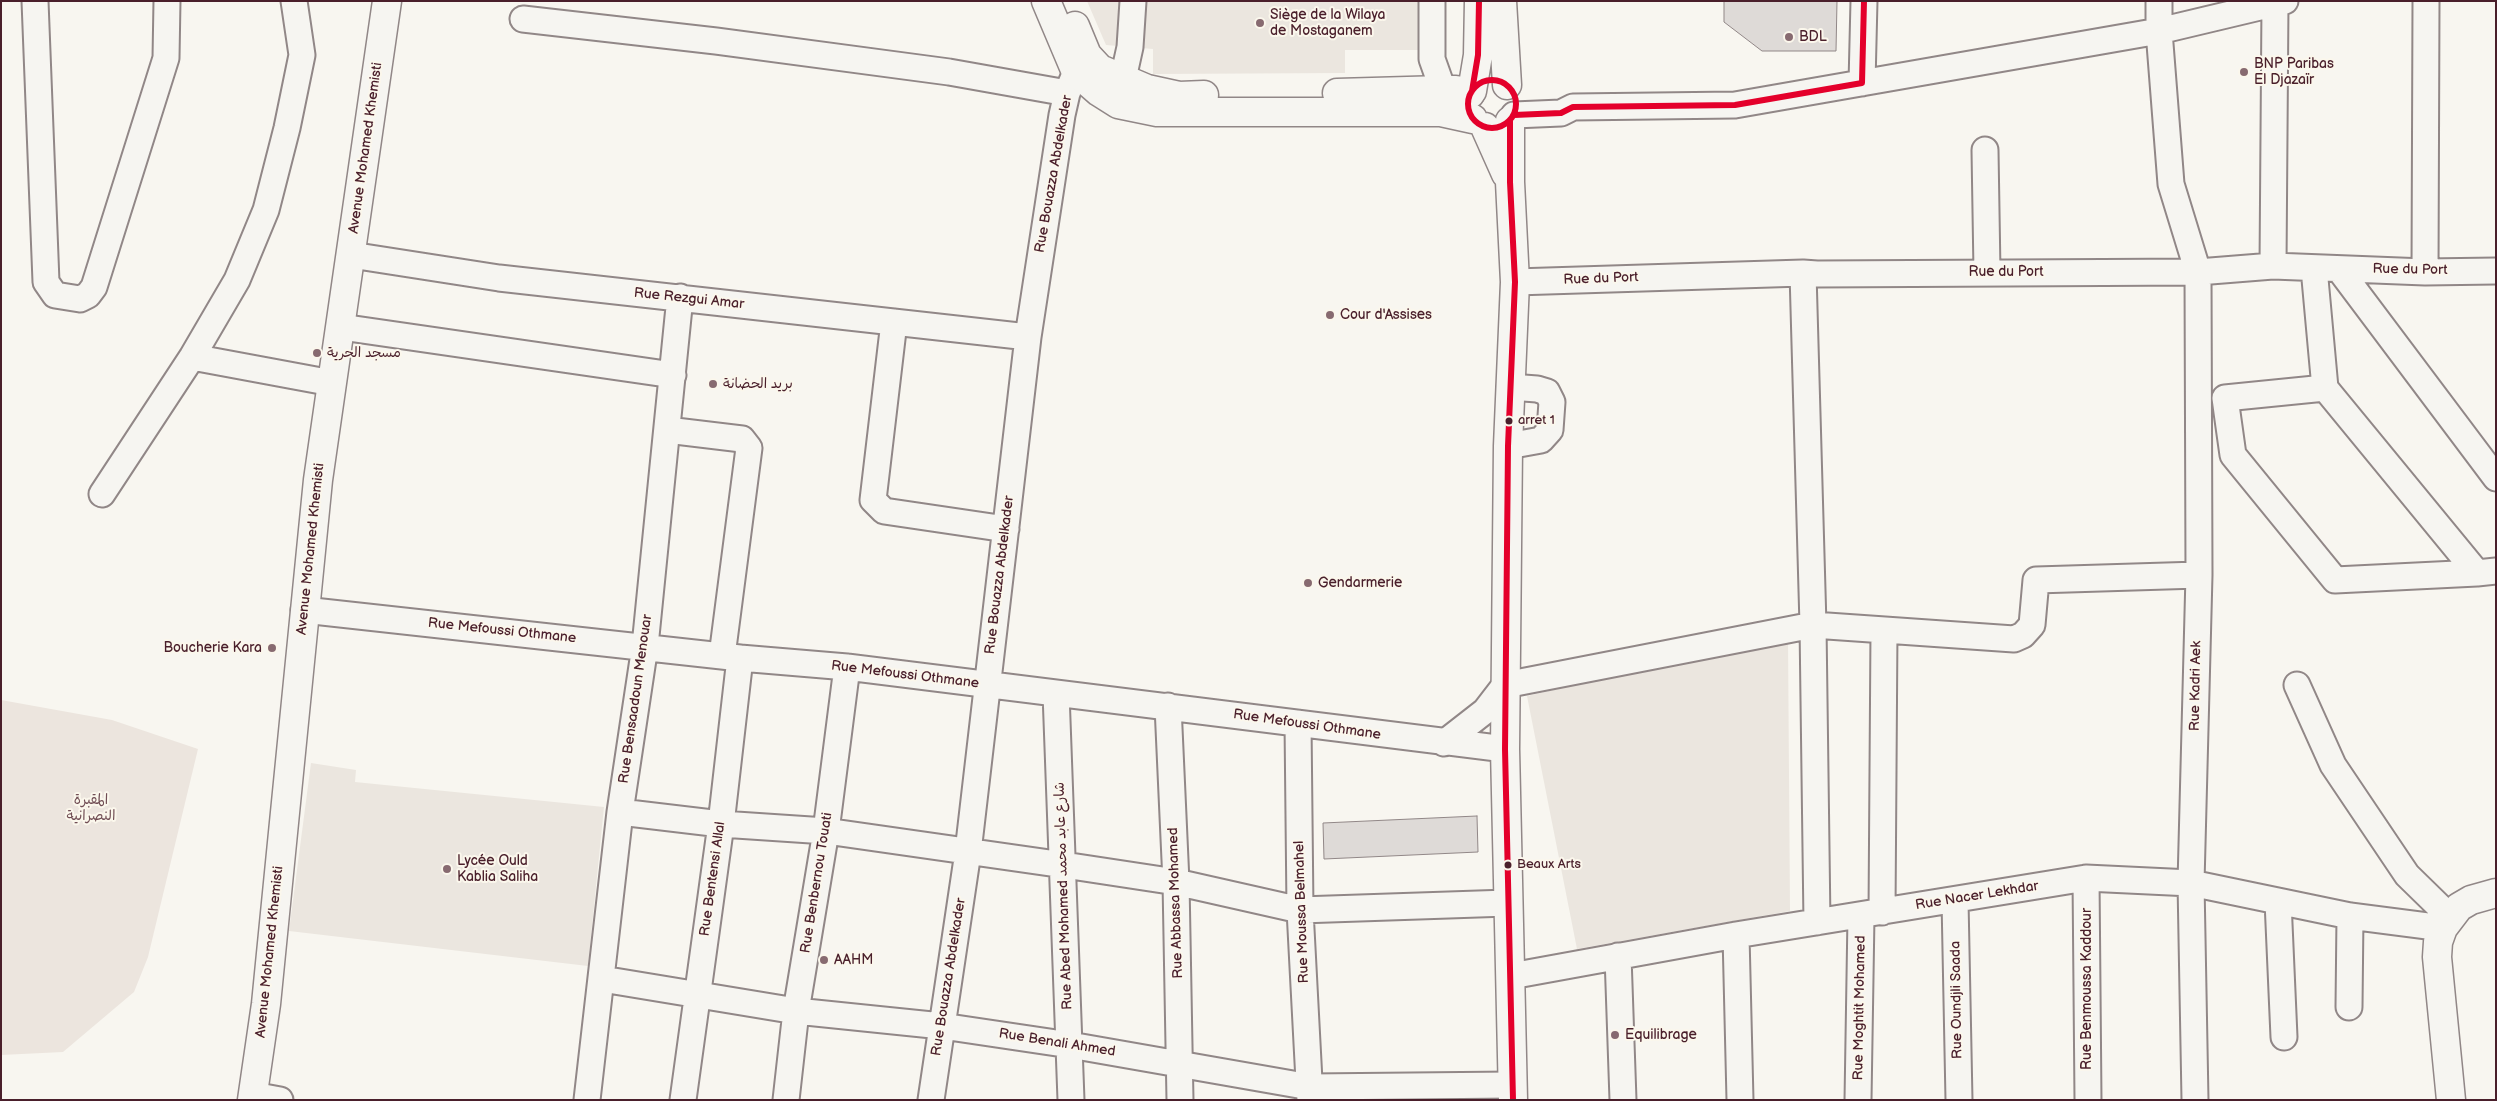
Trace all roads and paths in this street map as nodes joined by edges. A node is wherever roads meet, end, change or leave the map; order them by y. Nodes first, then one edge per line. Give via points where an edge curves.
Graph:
1 (35, 1) edge
2 (167, 1) edge
3 (294, 1) edge
4 (387, 1) edge
5 (1046, 1) edge
6 (1065, 1) edge
7 (1133, 1) edge
8 (1432, 1) edge
9 (1479, 1) edge
10 (1502, 1) edge
11 (1864, 1) edge
12 (2159, 1) edge
13 (2426, 1) edge
14 (2280, 2) edge
15 (523, 19) dead end
16 (2159, 31) junction
17 (1077, 74) junction
18 (1862, 83) junction
19 (1443, 90) junction
20 (1120, 91) junction
21 (1493, 107) junction
22 (1985, 150) dead end
23 (351, 255) junction
24 (2273, 266) junction
25 (2314, 268) junction
26 (2339, 269) junction
27 (2496, 271) edge
28 (1987, 272) junction
29 (2198, 272) junction
30 (2425, 272) junction
31 (1803, 273) junction
32 (1515, 282) junction
33 (680, 297) junction
34 (894, 322) junction
35 (340, 327) junction
36 (1028, 337) junction
37 (192, 357) junction
38 (673, 375) junction
39 (332, 383) junction
40 (1510, 387) junction
41 (2325, 388) junction
42 (667, 430) junction
43 (1508, 446) junction
44 (2496, 478) edge
45 (102, 494) dead end
46 (1006, 528) junction
47 (2487, 572) edge
48 (2199, 575) junction
49 (304, 610) junction
50 (1813, 625) junction
51 (1884, 630) junction
52 (645, 646) junction
53 (731, 657) junction
54 (847, 667) junction
55 (1505, 685) junction
56 (2297, 685) dead end
57 (987, 686) junction
58 (1056, 693) junction
59 (1168, 706) junction
60 (1298, 723) junction
61 (1444, 743) junction
62 (1505, 749) junction
63 (620, 812) junction
64 (721, 824) junction
65 (826, 831) junction
66 (968, 852) junction
67 (1064, 865) junction
68 (2086, 878) junction
69 (1176, 882) junction
70 (2191, 884) junction
71 (2492, 891) edge
72 (1955, 900) junction
73 (2278, 901) junction
74 (1508, 903) junction
75 (1300, 910) junction
76 (1872, 914) junction
77 (2350, 916) junction
78 (1817, 922) junction
79 (2446, 923) junction
80 (1736, 935) junction
81 (1618, 956) junction
82 (1511, 976) junction
83 (602, 979) junction
84 (698, 996) junction
85 (2349, 1007) dead end
86 (796, 1011) junction
87 (942, 1026) junction
88 (2284, 1037) dead end
89 (1070, 1045) junction
90 (1180, 1064) junction
91 (1513, 1092) edge
92 (1310, 1094) edge
93 (252, 1098) edge
94 (280, 1100) edge
95 (587, 1100) edge
96 (683, 1100) edge
97 (786, 1100) edge
98 (930, 1100) edge
99 (1071, 1100) edge
100 (1180, 1100) edge
101 (1623, 1100) edge
102 (1740, 1100) edge
103 (1858, 1100) edge
104 (1959, 1100) edge
105 (2088, 1100) edge
106 (2195, 1100) edge
107 (2451, 1100) edge

1 - 2 street via 46,282 55,295 80,299 94,287 166,58
3 - 37 street via 302,55 288,128 266,210 237,280
4 - 23 main road, Avenue Mohamed Khemisti
5 - 17 main road
6 - 17 main road
7 - 20 street via 1130,47
8 - 19 street via 1432,60
9 - 21 main road via 1478,55
10 - 21 main road
11 - 18 street
12 - 16 street, Rue Kadri Aek
13 - 30 street
14 - 16 street
14 - 24 street
15 - 17 street via 949,72
16 - 18 street
16 - 29 street, Rue Kadri Aek via 2171,184
17 - 20 main road via 1099,92
17 - 36 street, Rue Bouazza Abdelkader
18 - 21 street via 1735,105 1573,107 1561,113
19 - 20 main road via 1179,96 1147,89
19 - 21 main road via 1456,90
20 - 21 main road via 1157,112 1441,112
21 - 32 main road via 1510,182
22 - 28 street
23 - 33 street, Rue Rezgui Amar via 498,278
23 - 35 main road, Avenue Mohamed Khemisti
24 - 25 street, Rue du Port
24 - 29 street, Rue du Port
25 - 26 street, Rue du Port
25 - 41 street
26 - 30 street, Rue du Port
26 - 44 street
27 - 30 street, Rue du Port
28 - 29 street, Rue du Port
28 - 31 street, Rue du Port
29 - 48 street, Rue Kadri Aek
31 - 32 street, Rue du Port
31 - 50 street
32 - 40 main road
33 - 34 street, Rue Rezgui Amar
33 - 38 street, Rue Bensaadoun Menouar
34 - 36 street, Rue Rezgui Amar
34 - 46 street via 873,500 884,511
35 - 38 street
35 - 39 main road, Avenue Mohamed Khemisti
36 - 46 street, Rue Bouazza Abdelkader
37 - 39 street
37 - 45 street
38 - 42 street, Rue Bensaadoun Menouar
39 - 49 main road, Avenue Mohamed Khemisti
40 - 43 main road
40 - 43 street via 1547,392 1552,402 1550,430 1541,440
41 - 47 street
41 - 47 street via 2225,398 2233,455 2335,580
42 - 52 street, Rue Bensaadoun Menouar
42 - 53 street, Rue Bentensi Allal via 742,439 749,448
43 - 55 main road
46 - 57 street, Rue Bouazza Abdelkader
48 - 51 street via 2036,580 2032,624 2023,635 2014,639
48 - 70 street, Rue Kadri Aek
49 - 52 street, Rue Mefoussi Othmane
49 - 93 main road, Avenue Mohamed Khemisti via 266,1004
50 - 51 street
50 - 55 street
50 - 78 street
51 - 76 street, Rue Moghtit Mohamed
52 - 53 street, Rue Mefoussi Othmane
52 - 63 street, Rue Bensaadoun Menouar
53 - 54 street, Rue Mefoussi Othmane
53 - 64 street, Rue Bentensi Allal
54 - 57 street, Rue Mefoussi Othmane
54 - 65 street, Rue Benbernou Touati
55 - 61 street via 1485,711
55 - 62 main road
56 - 79 street via 2333,765 2407,875
57 - 58 street, Rue Mefoussi Othmane
57 - 66 street, Rue Bouazza Abdelkader
58 - 59 street, Rue Mefoussi Othmane
58 - 67 street, Rue Abed Mohamed شارع عابد محمد
59 - 60 street, Rue Mefoussi Othmane
59 - 69 street, Rue Abbassa Mohamed
60 - 61 street, Rue Mefoussi Othmane
60 - 75 street, Rue Moussa Belmahel
61 - 62 street, Rue Mefoussi Othmane
62 - 74 main road
63 - 64 street
63 - 83 street, Rue Bensaadoun Menouar
64 - 65 street
64 - 84 street, Rue Bentensi Allal
65 - 66 street
65 - 86 street, Rue Benbernou Touati
66 - 67 street
66 - 87 street, Rue Bouazza Abdelkader
67 - 69 street
67 - 89 street, Rue Abed Mohamed شارع عابد محمد
68 - 70 street, Rue Nacer Lekhdar
68 - 72 street, Rue Nacer Lekhdar
68 - 105 street, Rue Benmoussa Kaddour
69 - 75 street
69 - 90 street, Rue Abbassa Mohamed
70 - 73 street, Rue Nacer Lekhdar
70 - 106 street, Rue Kadri Aek
71 - 79 main road via 2460,907
72 - 76 street, Rue Nacer Lekhdar
72 - 104 street, Rue Oundjli Saada
73 - 77 street, Rue Nacer Lekhdar
73 - 88 street
74 - 75 street
74 - 82 main road
75 - 92 street, Rue Moussa Belmahel
76 - 78 street, Rue Nacer Lekhdar
76 - 103 street, Rue Moghtit Mohamed
77 - 79 street, Rue Nacer Lekhdar
77 - 85 street
78 - 80 street, Rue Nacer Lekhdar
79 - 107 main road via 2437,956
80 - 81 street, Rue Nacer Lekhdar
80 - 102 street
81 - 82 street, Rue Nacer Lekhdar
81 - 101 street
82 - 91 main road
83 - 84 street, Rue Benali Ahmed
83 - 95 street, Rue Bensaadoun Menouar
84 - 86 street, Rue Benali Ahmed
84 - 96 street, Rue Bentensi Allal
86 - 87 street, Rue Benali Ahmed
86 - 97 street, Rue Benbernou Touati
87 - 89 street, Rue Benali Ahmed
87 - 98 street, Rue Bouazza Abdelkader
89 - 90 street, Rue Benali Ahmed
89 - 99 street, Rue Abed Mohamed شارع عابد محمد
90 - 92 street, Rue Benali Ahmed
90 - 100 street, Rue Abbassa Mohamed
91 - 92 street, Rue Benali Ahmed
93 - 94 street

